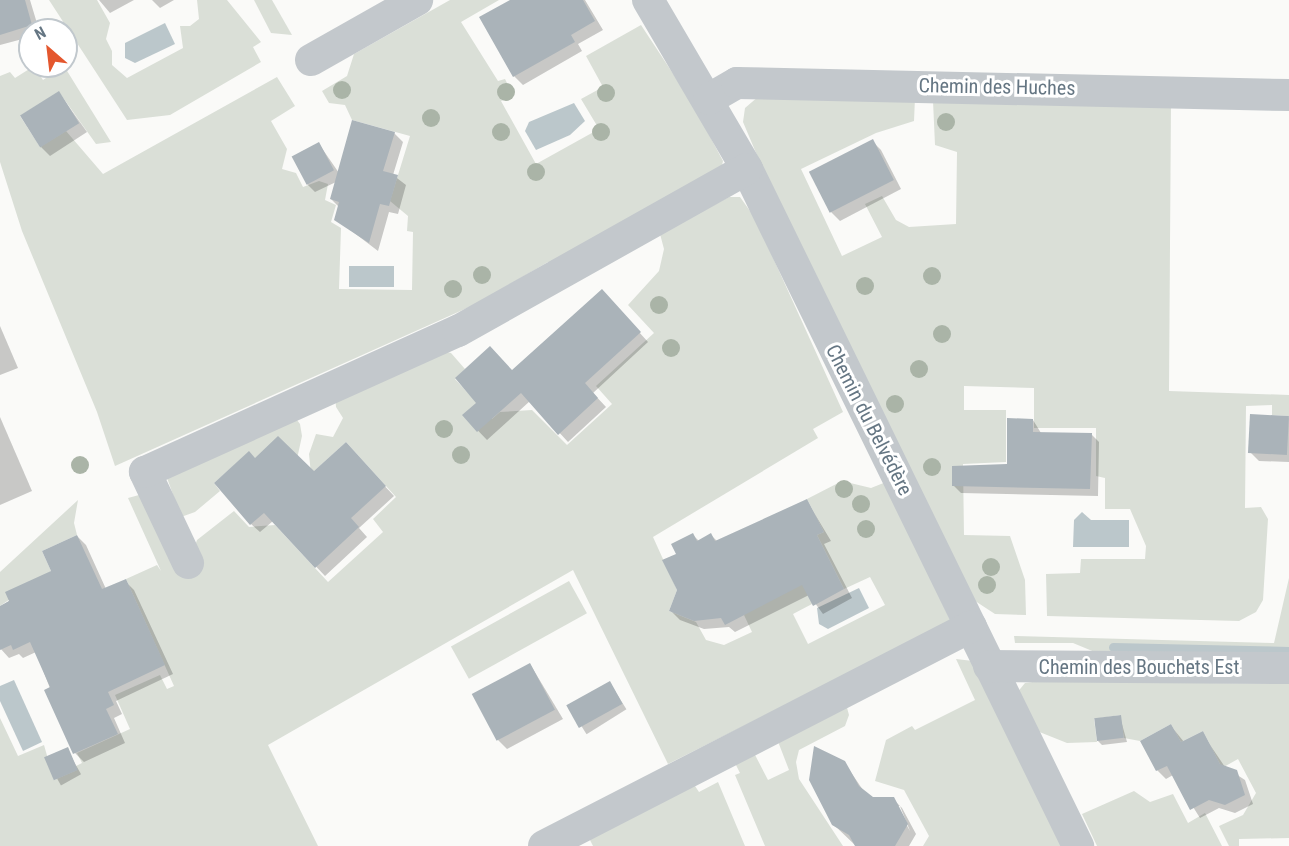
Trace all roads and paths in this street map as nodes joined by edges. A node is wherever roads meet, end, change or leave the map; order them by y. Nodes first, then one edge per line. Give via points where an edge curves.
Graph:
1 (417, 0) edge
2 (648, 0) edge
3 (311, 60) dead end
4 (1289, 95) edge
5 (709, 99) junction
6 (747, 169) junction
7 (188, 563) dead end
8 (970, 627) junction
9 (989, 666) junction
10 (1289, 668) edge
11 (544, 846) edge
12 (1078, 846) edge

1 - 3 street
2 - 5 street, Chemin du Belvédère
4 - 5 street, Chemin des Huches via 737,83
5 - 6 street, Chemin du Belvédère
6 - 7 street via 458,331 145,472
6 - 8 street, Chemin du Belvédère
8 - 9 street, Chemin du Belvédère
8 - 11 street
9 - 10 street, Chemin des Bouchets Est
9 - 12 street, Chemin du Belvédère

